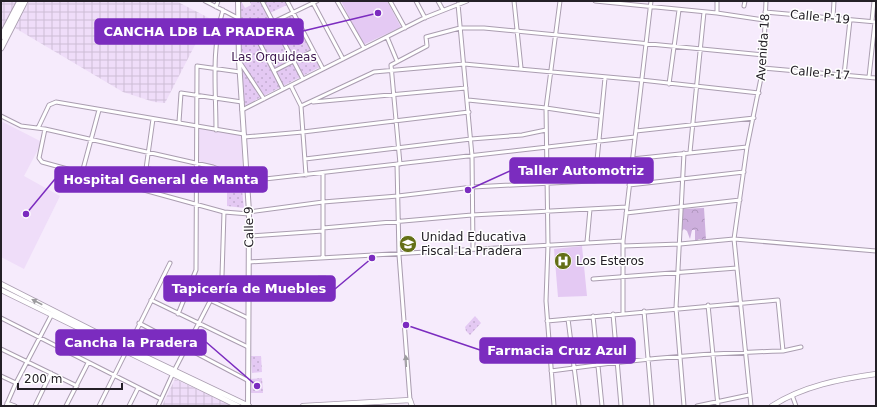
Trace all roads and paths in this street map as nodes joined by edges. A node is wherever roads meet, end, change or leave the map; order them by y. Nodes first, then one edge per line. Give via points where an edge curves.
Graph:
1 (20, 1) edge
2 (25, 1) edge
3 (205, 1) edge
4 (218, 1) edge
5 (238, 1) edge
6 (262, 1) edge
7 (287, 1) edge
8 (317, 1) edge
9 (337, 1) edge
10 (390, 1) edge
11 (416, 1) edge
12 (438, 1) edge
13 (464, 1) edge
14 (514, 1) edge
15 (560, 1) edge
16 (595, 1) edge
17 (651, 1) edge
18 (717, 1) edge
19 (744, 1) edge
20 (766, 1) edge
21 (834, 1) edge
22 (874, 1) edge
23 (312, 2) edge
24 (458, 4) junction
25 (216, 6) junction
26 (650, 6) junction
27 (744, 6) dead end
28 (223, 10) junction
29 (443, 10) junction
30 (679, 10) junction
31 (704, 12) junction
32 (765, 12) junction
33 (293, 13) junction
34 (717, 14) junction
35 (238, 18) junction
36 (425, 18) junction
37 (833, 18) junction
38 (764, 20) junction
39 (850, 20) junction
40 (874, 22) edge
41 (274, 23) junction
42 (405, 28) junction
43 (460, 28) junction
44 (518, 31) junction
45 (254, 32) junction
46 (555, 35) junction
47 (387, 37) junction
48 (1, 38) edge
49 (238, 39) junction
50 (646, 44) junction
51 (673, 47) junction
52 (1, 48) edge
53 (364, 48) junction
54 (700, 50) junction
55 (313, 51) junction
56 (764, 55) junction
57 (343, 59) junction
58 (239, 61) junction
59 (294, 61) junction
60 (397, 62) junction
61 (464, 64) junction
62 (521, 68) junction
63 (763, 68) junction
64 (215, 69) junction
65 (323, 69) junction
66 (392, 70) junction
67 (274, 71) junction
68 (240, 72) junction
69 (550, 72) junction
70 (844, 75) junction
71 (605, 78) junction
72 (869, 78) junction
73 (876, 78) edge
74 (303, 79) junction
75 (641, 80) junction
76 (668, 84) junction
77 (291, 86) junction
78 (697, 86) junction
79 (466, 88) junction
80 (283, 89) junction
81 (759, 94) junction
82 (197, 95) junction
83 (394, 95) junction
84 (216, 99) junction
85 (264, 99) junction
86 (468, 100) junction
87 (242, 102) junction
88 (311, 102) junction
89 (301, 106) junction
90 (546, 108) junction
91 (99, 110) junction
92 (242, 110) junction
93 (469, 112) junction
94 (1, 116) edge
95 (600, 116) junction
96 (754, 118) junction
97 (153, 119) junction
98 (396, 121) junction
99 (179, 122) junction
100 (692, 124) junction
101 (197, 126) junction
102 (38, 128) junction
103 (45, 129) junction
104 (216, 130) junction
105 (546, 130) junction
106 (636, 131) junction
107 (303, 132) junction
108 (244, 135) junction
109 (635, 137) junction
110 (91, 139) junction
111 (471, 139) junction
112 (598, 141) junction
113 (546, 146) junction
114 (747, 147) junction
115 (398, 148) junction
116 (148, 151) junction
117 (690, 152) junction
118 (684, 153) junction
119 (472, 156) junction
120 (305, 159) junction
121 (632, 159) junction
122 (197, 163) junction
123 (398, 164) junction
124 (744, 172) junction
125 (82, 173) junction
126 (323, 173) junction
127 (306, 175) junction
128 (630, 179) junction
129 (682, 180) junction
130 (248, 181) junction
131 (595, 181) junction
132 (546, 184) junction
133 (629, 185) junction
134 (473, 187) junction
135 (143, 190) junction
136 (398, 196) junction
137 (740, 200) junction
138 (323, 202) junction
139 (197, 204) junction
140 (681, 206) junction
141 (627, 207) junction
142 (590, 209) junction
143 (547, 211) junction
144 (224, 212) junction
145 (249, 213) junction
146 (626, 213) junction
147 (472, 215) junction
148 (398, 223) junction
149 (323, 229) junction
150 (249, 236) junction
151 (734, 239) junction
152 (623, 241) junction
153 (587, 242) junction
154 (680, 244) junction
155 (548, 245) junction
156 (623, 246) junction
157 (473, 249) junction
158 (876, 251) edge
159 (400, 255) junction
160 (323, 258) junction
161 (249, 262) junction
162 (170, 264) dead end
163 (737, 268) junction
164 (677, 273) junction
165 (622, 277) junction
166 (593, 279) dead end
167 (1, 284) edge
168 (1, 290) edge
169 (151, 300) junction
170 (212, 301) junction
171 (740, 302) junction
172 (708, 305) junction
173 (676, 308) junction
174 (644, 311) junction
175 (52, 313) junction
176 (623, 313) junction
177 (178, 314) junction
178 (613, 314) junction
179 (593, 316) junction
180 (1, 318) edge
181 (248, 318) junction
182 (568, 319) junction
183 (547, 321) junction
184 (199, 322) junction
185 (139, 323) junction
186 (40, 339) junction
187 (186, 347) junction
188 (248, 347) junction
189 (801, 348) dead end
190 (1, 349) edge
191 (126, 350) junction
192 (783, 351) junction
193 (745, 352) junction
194 (712, 354) junction
195 (680, 357) junction
196 (648, 360) junction
197 (28, 362) junction
198 (88, 363) junction
199 (618, 363) junction
200 (599, 365) junction
201 (574, 367) junction
202 (551, 371) junction
203 (51, 373) junction
204 (173, 373) junction
205 (876, 374) edge
206 (1, 376) edge
207 (114, 376) junction
208 (247, 380) junction
209 (16, 382) junction
210 (76, 386) junction
211 (138, 388) junction
212 (215, 392) junction
213 (749, 395) junction
214 (792, 395) junction
215 (161, 399) junction
216 (410, 400) junction
217 (717, 402) junction
218 (796, 404) edge
219 (7, 405) edge
220 (327, 405) edge
221 (15, 406) edge
222 (35, 406) edge
223 (66, 406) edge
224 (99, 406) edge
225 (129, 406) edge
226 (158, 406) edge
227 (238, 406) edge
228 (248, 406) edge
229 (303, 406) edge
230 (412, 406) edge
231 (554, 406) edge
232 (579, 406) edge
233 (602, 406) edge
234 (621, 406) edge
235 (652, 406) edge
236 (684, 406) edge
237 (697, 406) edge
238 (718, 406) edge
239 (751, 406) edge
240 (772, 406) edge
241 (792, 406) edge

1 - 48 main road
2 - 52 main road
3 - 25 street
4 - 25 street
5 - 35 street, Calle 9
6 - 41 street
7 - 33 street
8 - 23 street
9 - 53 street
10 - 42 street
11 - 36 street
12 - 29 street
13 - 24 street
14 - 44 street
15 - 46 street
16 - 26 street
17 - 26 street
18 - 34 street
19 - 27 street
20 - 32 street, Avenida 18
21 - 37 street
22 - 40 street
23 - 33 street
23 - 57 street
24 - 29 street
24 - 43 street
25 - 28 street
26 - 30 street
26 - 50 street
28 - 35 street
28 - 64 street via 219,24
29 - 36 street
30 - 31 street
30 - 51 street
31 - 34 street
31 - 54 street
32 - 37 street, Calle P-19
32 - 38 street, Avenida 18
33 - 41 street
33 - 55 street
34 - 38 street
35 - 49 street, Calle 9
36 - 42 street
37 - 39 street, Calle P-19
38 - 56 street, Avenida 18
39 - 40 street, Calle P-19
39 - 70 street
40 - 72 street
41 - 45 street
41 - 59 street
42 - 47 street
43 - 44 street
43 - 60 street via 426,37 427,46
43 - 61 street
44 - 46 street
44 - 62 street
45 - 49 street
45 - 67 street
46 - 50 street
46 - 69 street
47 - 53 street
47 - 60 street
49 - 58 street, Calle 9
50 - 51 street
50 - 75 street
51 - 54 street
51 - 76 street
53 - 57 street
54 - 56 street
54 - 78 street
55 - 59 street
55 - 65 street
56 - 63 street, Avenida 18
57 - 65 street
58 - 68 street, Calle 9
58 - 85 street
59 - 67 street
59 - 74 street
60 - 66 street via 391,65
61 - 62 street
61 - 66 street
61 - 79 street
62 - 69 street
63 - 70 street, Calle P-17
63 - 81 street, Avenida 18
64 - 68 street
64 - 82 street via 197,66
64 - 84 street
65 - 74 street
66 - 83 street
66 - 88 street via 374,72
67 - 80 street
68 - 87 street, Calle 9
69 - 71 street
69 - 90 street
70 - 72 street, Calle P-17
71 - 75 street
71 - 95 street
72 - 73 street, Calle P-17
74 - 77 street
75 - 76 street
75 - 106 street
76 - 78 street
77 - 80 street
77 - 89 street
78 - 81 street
78 - 100 street
79 - 83 street
79 - 86 street
80 - 85 street
81 - 96 street, Avenida 18
82 - 84 street
82 - 99 street via 181,93
82 - 101 street
83 - 88 street
83 - 98 street
84 - 87 street
84 - 104 street
85 - 92 street
86 - 90 street
86 - 93 street
87 - 92 street, Calle 9
88 - 89 street
89 - 107 street
90 - 95 street
90 - 105 street
91 - 97 street
91 - 102 street via 52,102
91 - 110 street
92 - 108 street, Calle 9
93 - 98 street
93 - 111 street
94 - 102 street via 21,126
95 - 112 street
96 - 100 street
96 - 114 street, Avenida 18
97 - 99 street
97 - 116 street
98 - 107 street
98 - 115 street
99 - 101 street
100 - 106 street
100 - 117 street
101 - 104 street
101 - 122 street
102 - 103 street
103 - 110 street
103 - 125 street via 40,161
104 - 108 street
105 - 111 street via 522,135
105 - 113 street
106 - 109 street
107 - 108 street
107 - 120 street
108 - 130 street, Calle 9
109 - 112 street
109 - 121 street
110 - 116 street
110 - 125 street
111 - 115 street
111 - 119 street
112 - 113 street
112 - 131 street
113 - 119 street
113 - 132 street
114 - 117 street
114 - 124 street, Avenida 18
115 - 120 street
115 - 123 street
116 - 122 street
116 - 135 street
117 - 118 street
118 - 121 street
118 - 129 street
119 - 123 street
119 - 134 street
120 - 127 street
121 - 128 street
122 - 130 street
122 - 139 street
123 - 126 street
123 - 136 street
124 - 129 street
124 - 137 street, Avenida 18
125 - 135 street
126 - 127 street
126 - 138 street
127 - 130 street
128 - 131 street
128 - 133 street
129 - 133 street
129 - 140 street
130 - 145 street, Calle 9
131 - 132 street
132 - 134 street
132 - 143 street
133 - 141 street
134 - 136 street
134 - 147 street
135 - 139 street
136 - 138 street
136 - 148 street
137 - 140 street
137 - 151 street, Avenida 18
138 - 145 street
138 - 149 street
139 - 144 street
139 - 177 street via 196,270
140 - 146 street
140 - 154 street
141 - 142 street
141 - 146 street
142 - 143 street
142 - 153 street
143 - 147 street
143 - 155 street
144 - 145 street
144 - 170 street via 222,276
145 - 150 street, Calle 9
146 - 152 street
147 - 148 street
147 - 157 street
148 - 149 street
148 - 159 street
149 - 150 street
149 - 160 street
150 - 161 street, Calle 9
151 - 154 street
151 - 158 street
151 - 163 street, Avenida 18
152 - 153 street
152 - 156 street
153 - 155 street
154 - 156 street
154 - 164 street
155 - 157 street
155 - 183 street
156 - 165 street
157 - 159 street
159 - 160 street
216 -> 159 street
160 - 161 street
161 - 181 street, Calle 9
162 - 169 street
163 - 164 street
163 - 171 street, Avenida 18
164 - 165 street
164 - 173 street
165 - 166 street
165 - 176 street
175 -> 167 main road
168 - 175 main road
169 - 177 street
169 - 185 street
170 - 181 street
170 - 184 street
171 - 172 street
171 - 192 street via 778,300
171 - 193 street, Avenida 18
172 - 173 street
172 - 194 street
173 - 174 street
173 - 195 street
174 - 176 street
174 - 196 street
175 - 186 street
175 - 191 main road
176 - 178 street
177 - 184 street
178 - 179 street
178 - 199 street
179 - 182 street
179 - 200 street
180 - 186 street
181 - 188 street, Calle 9
182 - 183 street
182 - 201 street
183 - 202 street
184 - 187 street
184 - 188 street
185 - 187 street
185 - 191 street
186 - 197 street
186 - 198 street
187 - 204 street
187 - 208 street
188 - 208 street, Calle 9
189 - 192 street
190 - 197 street
191 - 204 main road
191 - 207 street
192 - 193 street
193 - 194 street
193 - 213 street, Avenida 18
194 - 195 street
194 - 217 street
195 - 196 street
195 - 236 street
196 - 199 street
196 - 235 street
197 - 203 street
197 - 209 street
198 - 207 street
198 - 210 street
199 - 200 street
199 - 234 street
200 - 201 street
200 - 233 street
201 - 202 street
201 - 232 street
202 - 231 street
203 - 210 street
203 - 222 street
204 - 212 main road
204 - 215 street
205 - 214 main road via 838,380
206 - 209 street
207 - 211 street
207 - 224 street
208 - 228 street, Calle 9
209 - 219 street
210 - 223 street
211 - 215 street
211 - 225 street
212 - 227 main road
212 - 228 main road
213 - 217 street
213 - 239 street, Avenida 18
214 - 218 street
214 - 240 main road
215 - 226 street
216 - 220 main road
216 - 230 main road
217 - 237 street
217 - 238 street
218 - 241 street
219 - 221 street
220 - 229 main road

